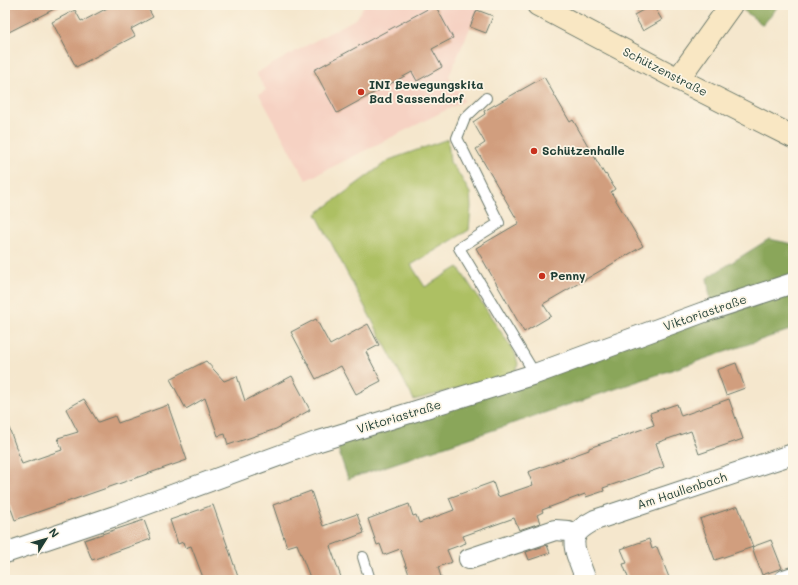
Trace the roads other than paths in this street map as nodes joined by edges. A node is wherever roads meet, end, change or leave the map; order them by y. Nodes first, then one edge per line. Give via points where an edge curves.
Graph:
1 (538, 5) edge
2 (731, 5) edge
3 (678, 79) junction
4 (486, 98) dead end
5 (793, 137) edge
6 (793, 283) edge
7 (535, 374) junction
8 (793, 454) edge
9 (576, 535) junction
10 (5, 553) edge
11 (363, 557) dead end
12 (469, 559) dead end
13 (793, 577) edge
14 (370, 580) edge
15 (586, 580) edge
16 (784, 580) edge

1 - 3 street, Schützenstraße
2 - 3 street
3 - 5 street, Schützenstraße
4 - 7 lane via 465,118 457,138 498,223 458,248
6 - 7 street, Viktoriastraße via 704,312
7 - 10 street, Viktoriastraße via 316,442 115,516
8 - 9 street, Am Haullenbach via 595,520
9 - 12 street via 568,531 555,530
9 - 15 street via 574,546
11 - 14 lane
13 - 16 street

